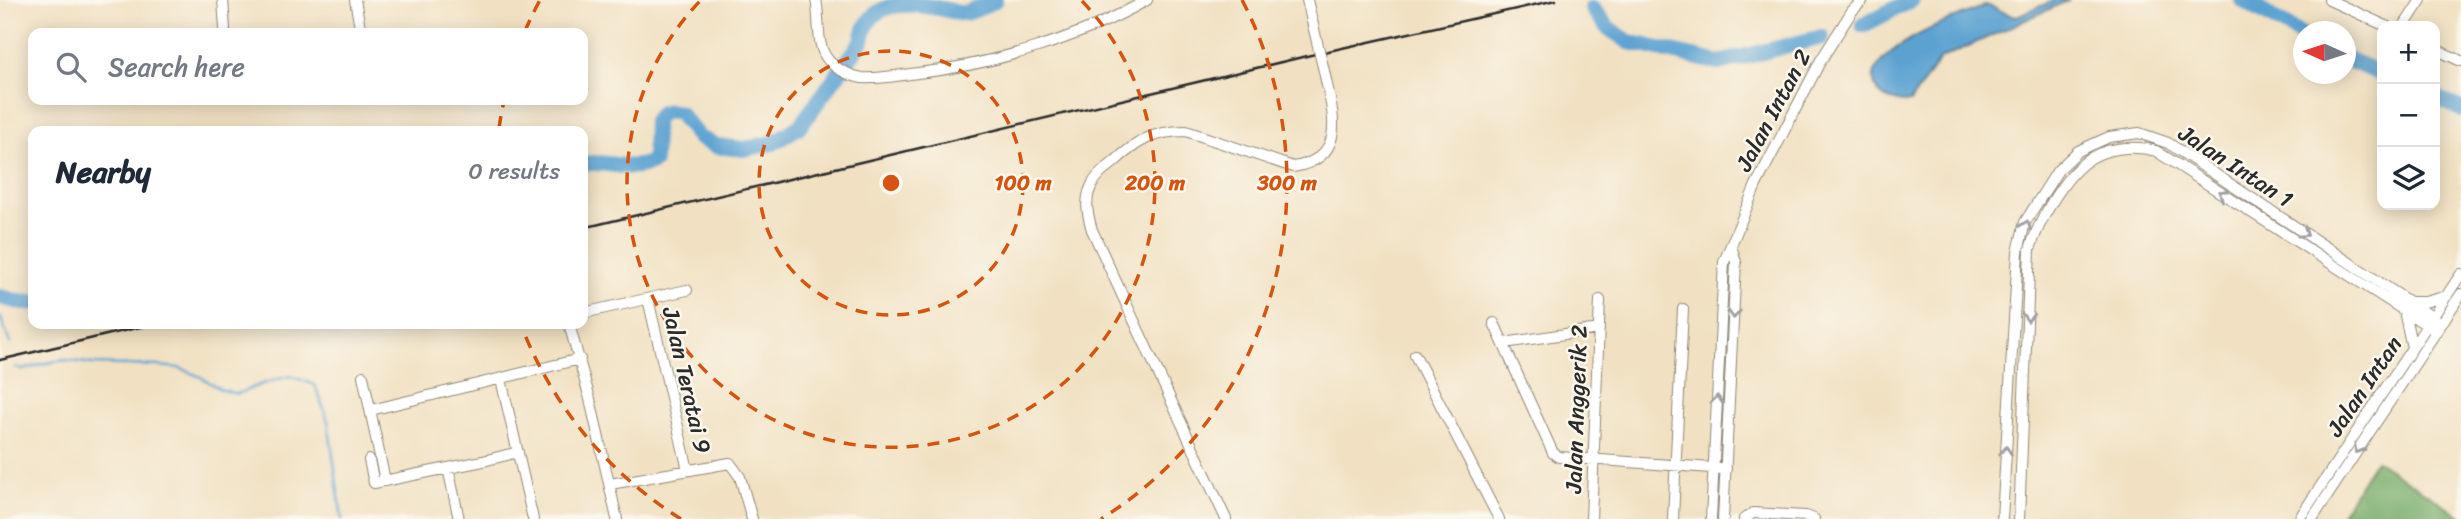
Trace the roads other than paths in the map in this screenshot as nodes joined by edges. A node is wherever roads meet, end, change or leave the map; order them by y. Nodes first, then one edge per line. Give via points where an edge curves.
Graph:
1 (223, 0) edge
2 (355, 0) edge
3 (816, 0) edge
4 (1147, 0) edge
5 (1307, 0) edge
6 (1863, 0) edge
7 (2329, 0) edge
8 (2421, 0) edge
9 (2407, 21) edge
10 (2377, 22) edge
11 (225, 28) edge
12 (360, 28) edge
13 (2440, 51) edge
14 (2461, 61) edge
15 (1731, 246) junction
16 (2461, 274) edge
17 (687, 290) dead end
18 (2461, 294) edge
19 (2447, 296) junction
20 (648, 299) junction
21 (1600, 300) dead end
22 (2406, 306) junction
23 (1683, 309) dead end
24 (588, 312) edge
25 (1494, 323) dead end
26 (2434, 324) junction
27 (571, 329) edge
28 (1599, 329) junction
29 (1504, 343) junction
30 (2412, 348) junction
31 (1415, 355) dead end
32 (580, 359) junction
33 (363, 376) dead end
34 (501, 379) junction
35 (371, 410) junction
36 (518, 452) junction
37 (369, 460) dead end
38 (1593, 461) junction
39 (1676, 466) junction
40 (448, 468) junction
41 (1714, 468) junction
42 (688, 470) junction
43 (1726, 470) junction
44 (385, 481) junction
45 (610, 484) junction
46 (459, 519) edge
47 (533, 519) edge
48 (617, 519) edge
49 (752, 519) edge
50 (1226, 519) edge
51 (1499, 519) edge
52 (1591, 519) edge
53 (1673, 519) edge
54 (1711, 519) edge
55 (1723, 519) edge
56 (1744, 519) edge
57 (1814, 519) edge
58 (2002, 519) edge
59 (2019, 519) edge
60 (2299, 519) edge
61 (2312, 519) edge

1 - 11 street
2 - 12 street
3 - 4 street via 826,58 861,78 936,72 984,61 1086,30
5 - 50 street, bridge via 1335,131 1331,145 1318,159 1293,167 1186,131 1171,131 1133,145 1096,177 1087,200 1092,230
6 - 15 street, Jalan Intan 2 via 1821,60 1755,185
7 - 10 street
8 - 9 street
13 - 14 street
41 -> 15 street, Jalan Intan 2 via 1724,262
15 -> 43 street, Jalan Intan 2 via 1736,262
16 - 19 street, Jalan Intan
17 - 20 street
18 - 26 street, Jalan Intan
19 - 22 street
19 - 26 street, Jalan Intan
20 - 24 street
20 - 42 street, Jalan Teratai 9
21 - 28 street, Jalan Anggerik 2
22 - 26 street, Jalan Intan 1
22 - 30 street
58 -> 22 street, Jalan Intan 1 via 2018,252 2025,222 2058,170 2078,151 2109,137 2139,133 2168,143
22 -> 59 street, Jalan Intan 1 via 2156,152 2142,147 2096,155 2077,170 2045,214 2030,249
23 - 39 street
25 - 29 street
26 - 30 street, Jalan Intan
26 -> 61 street, Jalan Intan
27 - 32 street
28 - 29 street
28 - 38 street, Jalan Anggerik 2
29 - 38 street via 1553,453
30 - 60 street, Jalan Intan
31 - 51 street
32 - 34 street
32 - 45 street
33 - 35 street
34 - 35 street
34 - 36 street
35 - 44 street
36 - 40 street
36 - 47 street
37 - 44 street via 374,483
38 - 39 street
38 - 52 street, Jalan Anggerik 2
39 - 41 street
39 - 53 street
40 - 44 street
40 - 46 street
41 - 43 street
41 - 54 street, Jalan Intan 2
42 - 45 street
42 - 49 street via 730,463 740,477
43 - 55 street, Jalan Intan 2
45 - 48 street
56 - 57 street via 1753,513

